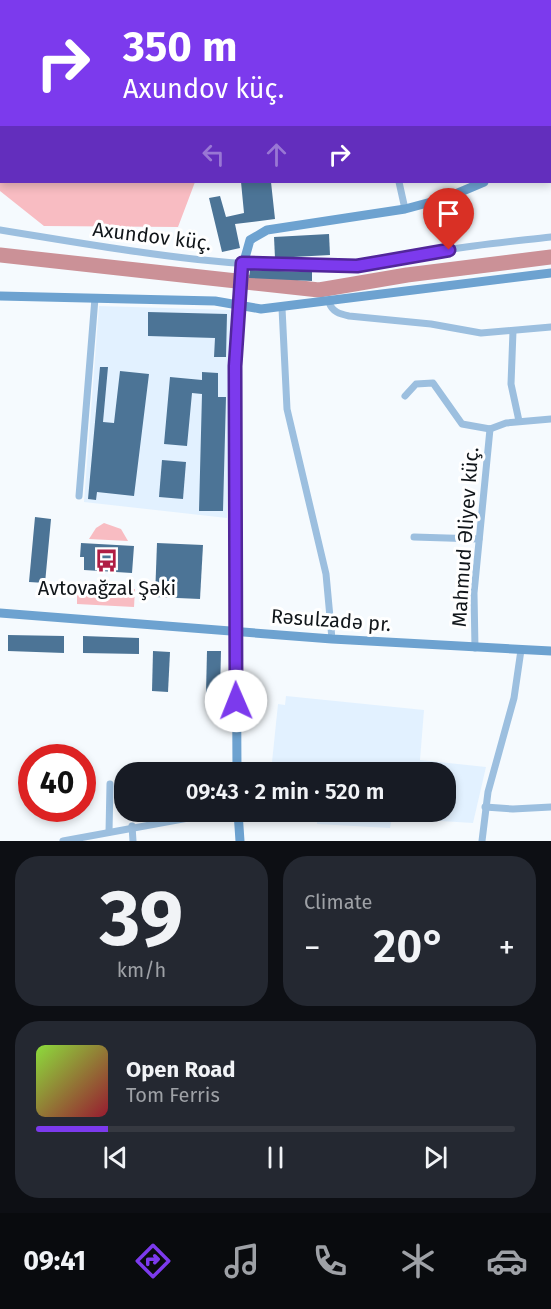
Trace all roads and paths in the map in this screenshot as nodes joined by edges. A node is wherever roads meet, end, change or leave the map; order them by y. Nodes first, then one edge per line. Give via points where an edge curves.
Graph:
1 (399, 183) edge
2 (481, 183) edge
3 (405, 209) junction
4 (0, 230) edge
5 (551, 237) edge
6 (241, 268) junction
7 (551, 273) edge
8 (0, 296) edge
9 (95, 298) junction
10 (329, 302) junction
11 (238, 305) junction
12 (282, 308) junction
13 (551, 327) edge
14 (513, 331) junction
15 (405, 396) dead end
16 (551, 419) edge
17 (519, 421) junction
18 (490, 429) junction
19 (79, 496) dead end
20 (414, 537) dead end
21 (479, 539) junction
22 (0, 614) edge
23 (234, 630) junction
24 (332, 639) junction
25 (475, 648) junction
26 (521, 650) junction
27 (551, 651) edge
28 (237, 762) edge
29 (110, 784) dead end
30 (485, 807) junction
31 (551, 807) edge
32 (157, 822) edge
33 (239, 822) edge
34 (132, 826) junction
35 (109, 832) junction
36 (63, 841) edge
37 (133, 841) edge
38 (240, 841) edge
39 (482, 841) edge

1 - 3 street
2 - 3 street
3 - 6 street via 267,230 250,240
4 - 6 street, Axundov küç.
5 - 6 street, Axundov küç. via 357,266
6 - 11 street
7 - 10 street
8 - 9 street
9 - 11 street
9 - 19 street
10 - 12 street
10 - 14 street via 338,313 349,316 481,333
11 - 12 street
11 - 23 street
12 - 24 street via 287,409 326,574
13 - 14 street
14 - 17 street via 511,384
15 - 18 street via 416,384 433,383 462,424
16 - 17 street
17 - 18 street
18 - 21 street, Mahmud Əliyev küç.
20 - 21 street
21 - 25 street, Mahmud Əliyev küç.
22 - 23 street, Rəsulzadə pr.
23 - 24 street, Rəsulzadə pr.
23 - 28 street
24 - 25 street, Rəsulzadə pr.
25 - 26 street, Rəsulzadə pr.
26 - 27 street, Rəsulzadə pr.
26 - 30 street via 514,698
29 - 35 street
30 - 31 street
30 - 39 street
32 - 34 street
33 - 38 street
34 - 35 street
34 - 37 street
35 - 36 street

